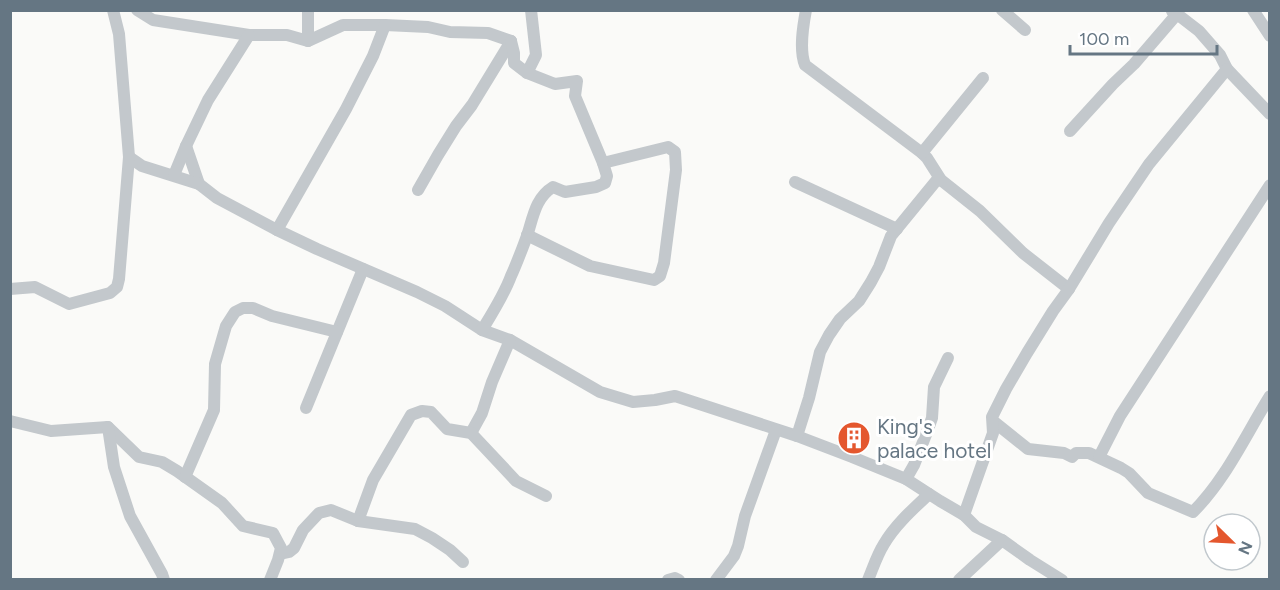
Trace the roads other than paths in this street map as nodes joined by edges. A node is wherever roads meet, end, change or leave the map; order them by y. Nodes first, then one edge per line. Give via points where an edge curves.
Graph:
1 (114, 10) edge
2 (137, 10) edge
3 (308, 10) edge
4 (531, 10) edge
5 (806, 10) edge
6 (1002, 10) edge
7 (1253, 10) edge
8 (1174, 12) edge
9 (385, 25) junction
10 (1025, 30) dead end
11 (249, 35) junction
12 (1269, 36) edge
13 (511, 40) junction
14 (308, 41) junction
15 (514, 53) junction
16 (536, 55) junction
17 (1227, 69) junction
18 (527, 74) junction
19 (983, 78) dead end
20 (1269, 114) edge
21 (1070, 131) dead end
22 (186, 146) junction
23 (922, 153) junction
24 (129, 158) junction
25 (603, 163) junction
26 (142, 166) junction
27 (128, 172) junction
28 (174, 175) junction
29 (941, 180) junction
30 (795, 182) dead end
31 (199, 184) junction
32 (1269, 189) edge
33 (418, 190) dead end
34 (897, 229) junction
35 (277, 230) junction
36 (527, 235) junction
37 (363, 269) junction
38 (10, 289) edge
39 (1069, 289) junction
40 (482, 330) junction
41 (337, 332) junction
42 (510, 339) junction
43 (948, 358) dead end
44 (1269, 396) edge
45 (306, 408) dead end
46 (10, 421) edge
47 (993, 421) junction
48 (108, 426) junction
49 (776, 430) junction
50 (471, 433) junction
51 (797, 436) junction
52 (1099, 457) junction
53 (185, 477) junction
54 (906, 479) junction
55 (929, 494) junction
56 (546, 496) dead end
57 (964, 515) junction
58 (358, 521) junction
59 (1002, 540) junction
60 (280, 554) junction
61 (463, 562) dead end
62 (1056, 578) edge
63 (164, 579) edge
64 (270, 579) edge
65 (668, 579) edge
66 (679, 579) edge
67 (716, 579) edge
68 (868, 579) edge
69 (959, 579) edge

1 - 24 street
2 - 11 street via 153,20
3 - 14 street
4 - 16 street
5 - 23 street via 805,65
6 - 10 street
7 - 12 street
8 - 17 street via 1199,31
8 - 21 street via 1134,64
9 - 13 street via 488,33
9 - 14 street via 343,25
9 - 35 street via 346,109
11 - 14 street via 287,35
11 - 22 street via 207,100
13 - 15 street
13 - 33 street
15 - 16 street
15 - 18 street via 514,63
16 - 18 street
17 - 20 street
17 - 39 street via 1149,164
18 - 25 street via 555,84 577,81 575,96
19 - 23 street
22 - 28 street
22 - 31 street
23 - 29 street
24 - 26 street
24 - 27 street
25 - 36 street via 605,183 546,192 530,220
25 - 36 street via 668,147 675,152 676,170 660,276 654,280 590,266
26 - 27 street
26 - 28 street
27 - 38 street via 117,287 110,293 69,304 35,287
28 - 31 street
29 - 34 street via 936,181
29 - 39 street
30 - 34 street
31 - 35 street
32 - 52 street via 1119,416
34 - 51 street via 872,282 840,319 820,352
35 - 37 street
36 - 40 street via 502,296
37 - 40 street via 445,306
37 - 41 street
39 - 47 street via 1027,353
40 - 42 street
41 - 45 street
41 - 53 street via 253,308 235,312 226,326 215,364 213,410
42 - 49 street via 600,392 633,402 675,396
42 - 50 street
43 - 54 street via 934,387 932,418
44 - 52 street via 1222,477 1193,512 1148,493 1129,473
46 - 48 street via 51,431
47 - 52 street via 1028,449 1072,457 1089,453
47 - 57 street via 993,434
48 - 53 street via 139,457 162,462
48 - 63 street via 114,467 130,516
49 - 51 street
49 - 67 street via 734,556
50 - 56 street via 516,481
50 - 58 street via 447,429 430,412 411,415 373,480
51 - 54 street
53 - 60 street via 222,502 243,526 273,533
54 - 55 street
55 - 57 street
55 - 68 street via 892,532
57 - 59 street via 976,527
58 - 60 street via 331,510 319,513 303,530 294,548
58 - 61 street via 415,529
59 - 62 street
59 - 69 street
60 - 64 street
65 - 66 street

